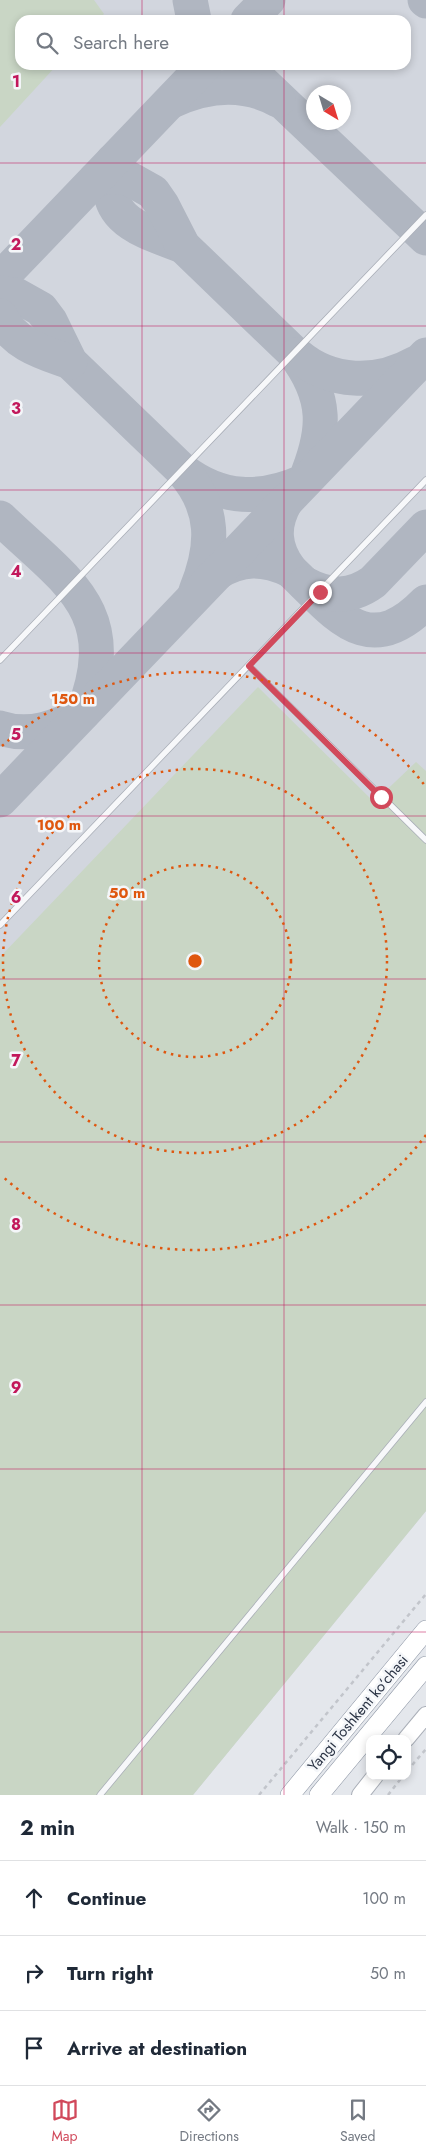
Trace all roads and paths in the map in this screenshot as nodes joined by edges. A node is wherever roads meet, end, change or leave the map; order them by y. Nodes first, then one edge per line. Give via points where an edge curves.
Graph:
1 (426, 216) edge
2 (426, 480) edge
3 (0, 660) edge
4 (249, 666) junction
5 (426, 840) edge
6 (0, 925) edge
7 (426, 1402) edge
8 (426, 1594) edge
9 (426, 1630) edge
10 (426, 1666) edge
11 (426, 1715) edge
12 (409, 1735) edge
13 (426, 1749) edge
14 (411, 1766) edge
15 (372, 1780) edge
16 (400, 1780) edge
17 (100, 1795) edge
18 (259, 1795) edge
19 (290, 1795) edge
20 (319, 1795) edge
21 (360, 1795) edge
22 (388, 1795) edge

1 - 3 lane
2 - 4 lane
4 - 5 lane
4 - 6 lane
7 - 17 lane
8 - 18 path
9 - 19 highway, Yangi Toshkent ko‘chasi
10 - 20 highway, Yangi Toshkent ko‘chasi
11 - 12 main road
13 - 14 path
15 - 21 main road
16 - 22 path

